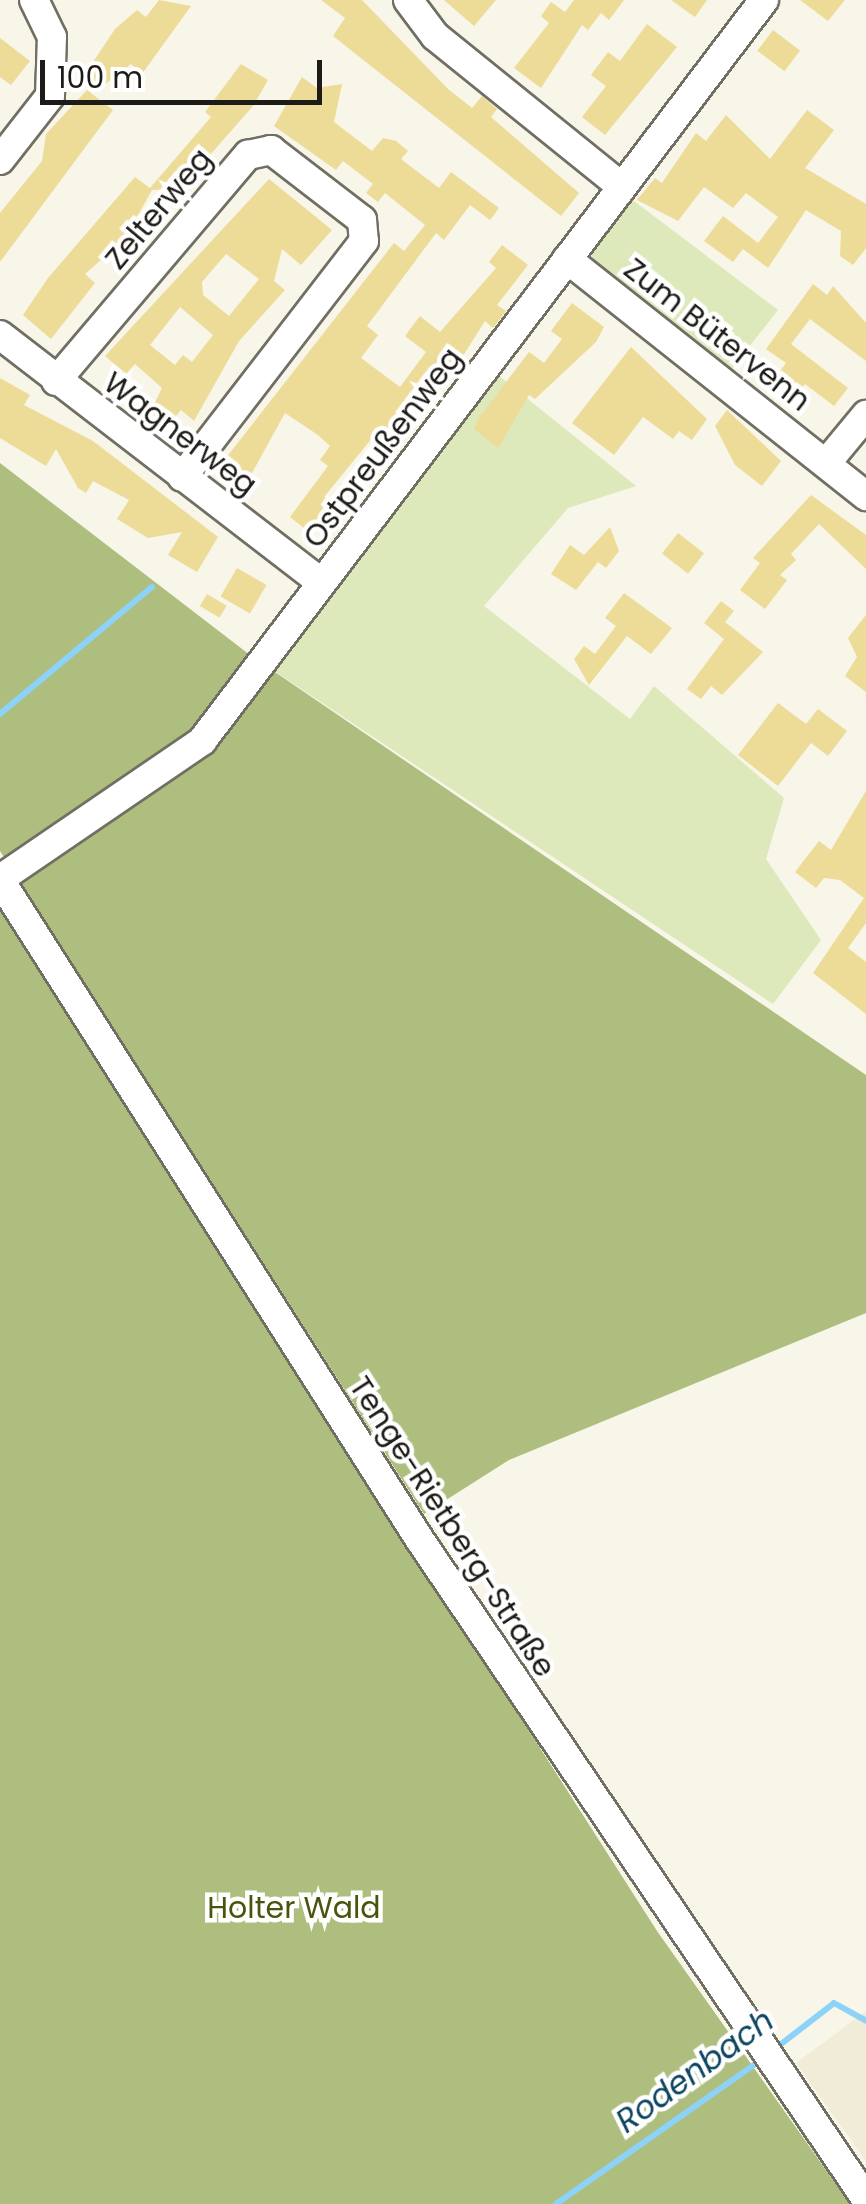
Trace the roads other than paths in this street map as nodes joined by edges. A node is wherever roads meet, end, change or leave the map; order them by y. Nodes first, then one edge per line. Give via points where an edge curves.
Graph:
1 (34, 0) edge
2 (408, 0) edge
3 (764, 0) edge
4 (0, 160) edge
5 (622, 186) junction
6 (567, 259) junction
7 (0, 335) edge
8 (56, 381) junction
9 (866, 416) edge
10 (828, 461) junction
11 (182, 477) junction
12 (866, 496) edge
13 (322, 583) junction
14 (0, 879) edge
15 (866, 2199) edge

1 - 4 street via 52,38 50,96
2 - 5 street via 436,36
3 - 5 street, Ostpreußenweg
5 - 6 street, Ostpreußenweg
6 - 10 street, Zum Bütervenn
6 - 13 street, Ostpreußenweg
7 - 8 street, Wagnerweg
8 - 11 street, Wagnerweg
8 - 11 street, Zelterweg via 248,154 271,150 362,220 364,241
9 - 10 street
10 - 12 street, Zum Bütervenn
11 - 13 street, Wagnerweg
13 - 14 street, Ostpreußenweg via 202,741
14 - 15 street, Tenge-Rietberg-Straße via 420,1540

